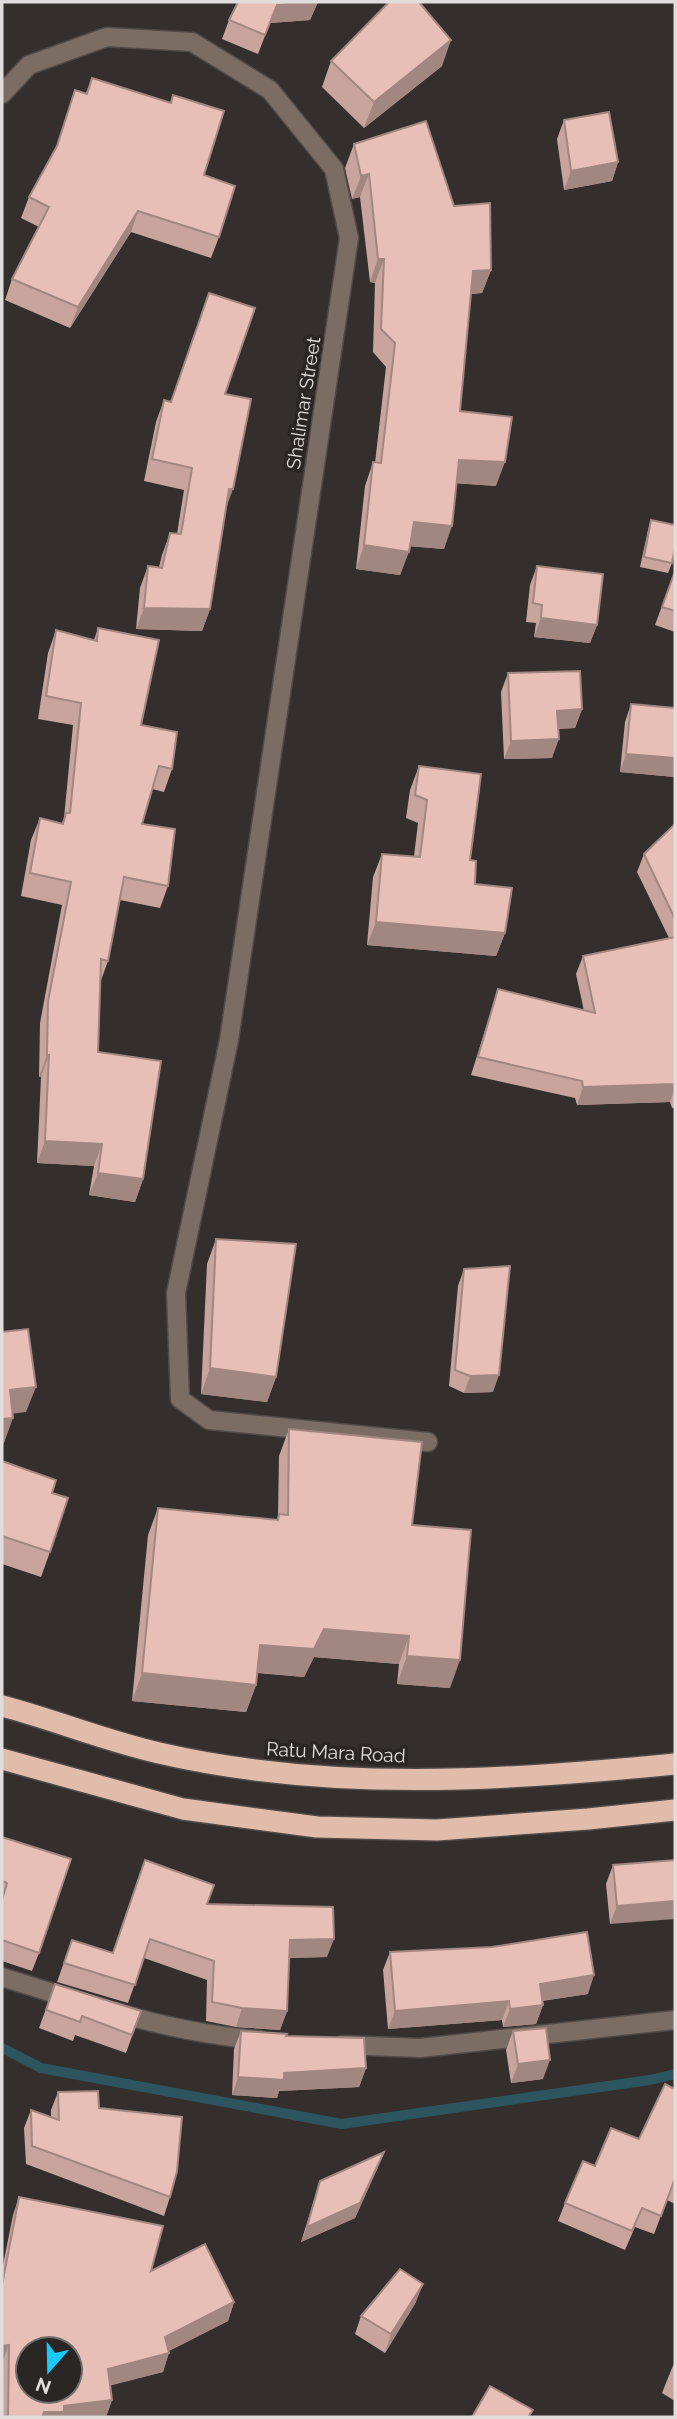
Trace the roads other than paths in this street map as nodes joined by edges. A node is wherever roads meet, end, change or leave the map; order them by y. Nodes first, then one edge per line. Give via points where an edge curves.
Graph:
1 (2, 94) edge
2 (428, 1442) dead end
3 (2, 1706) edge
4 (2, 1759) edge
5 (675, 1764) edge
6 (675, 1810) edge
7 (2, 1977) edge
8 (675, 2020) edge
9 (272, 2040) edge
10 (323, 2044) edge

1 - 2 street, Shalimar Street via 29,65 107,37 192,42 270,90 334,169 349,238 229,1040 176,1293 180,1399 209,1420
3 - 5 highway, Ratu Mara Road via 158,1753 319,1777 469,1779
4 - 6 highway via 183,1809 317,1827 437,1830
7 - 9 street via 150,2022 234,2038
8 - 10 street via 420,2048

